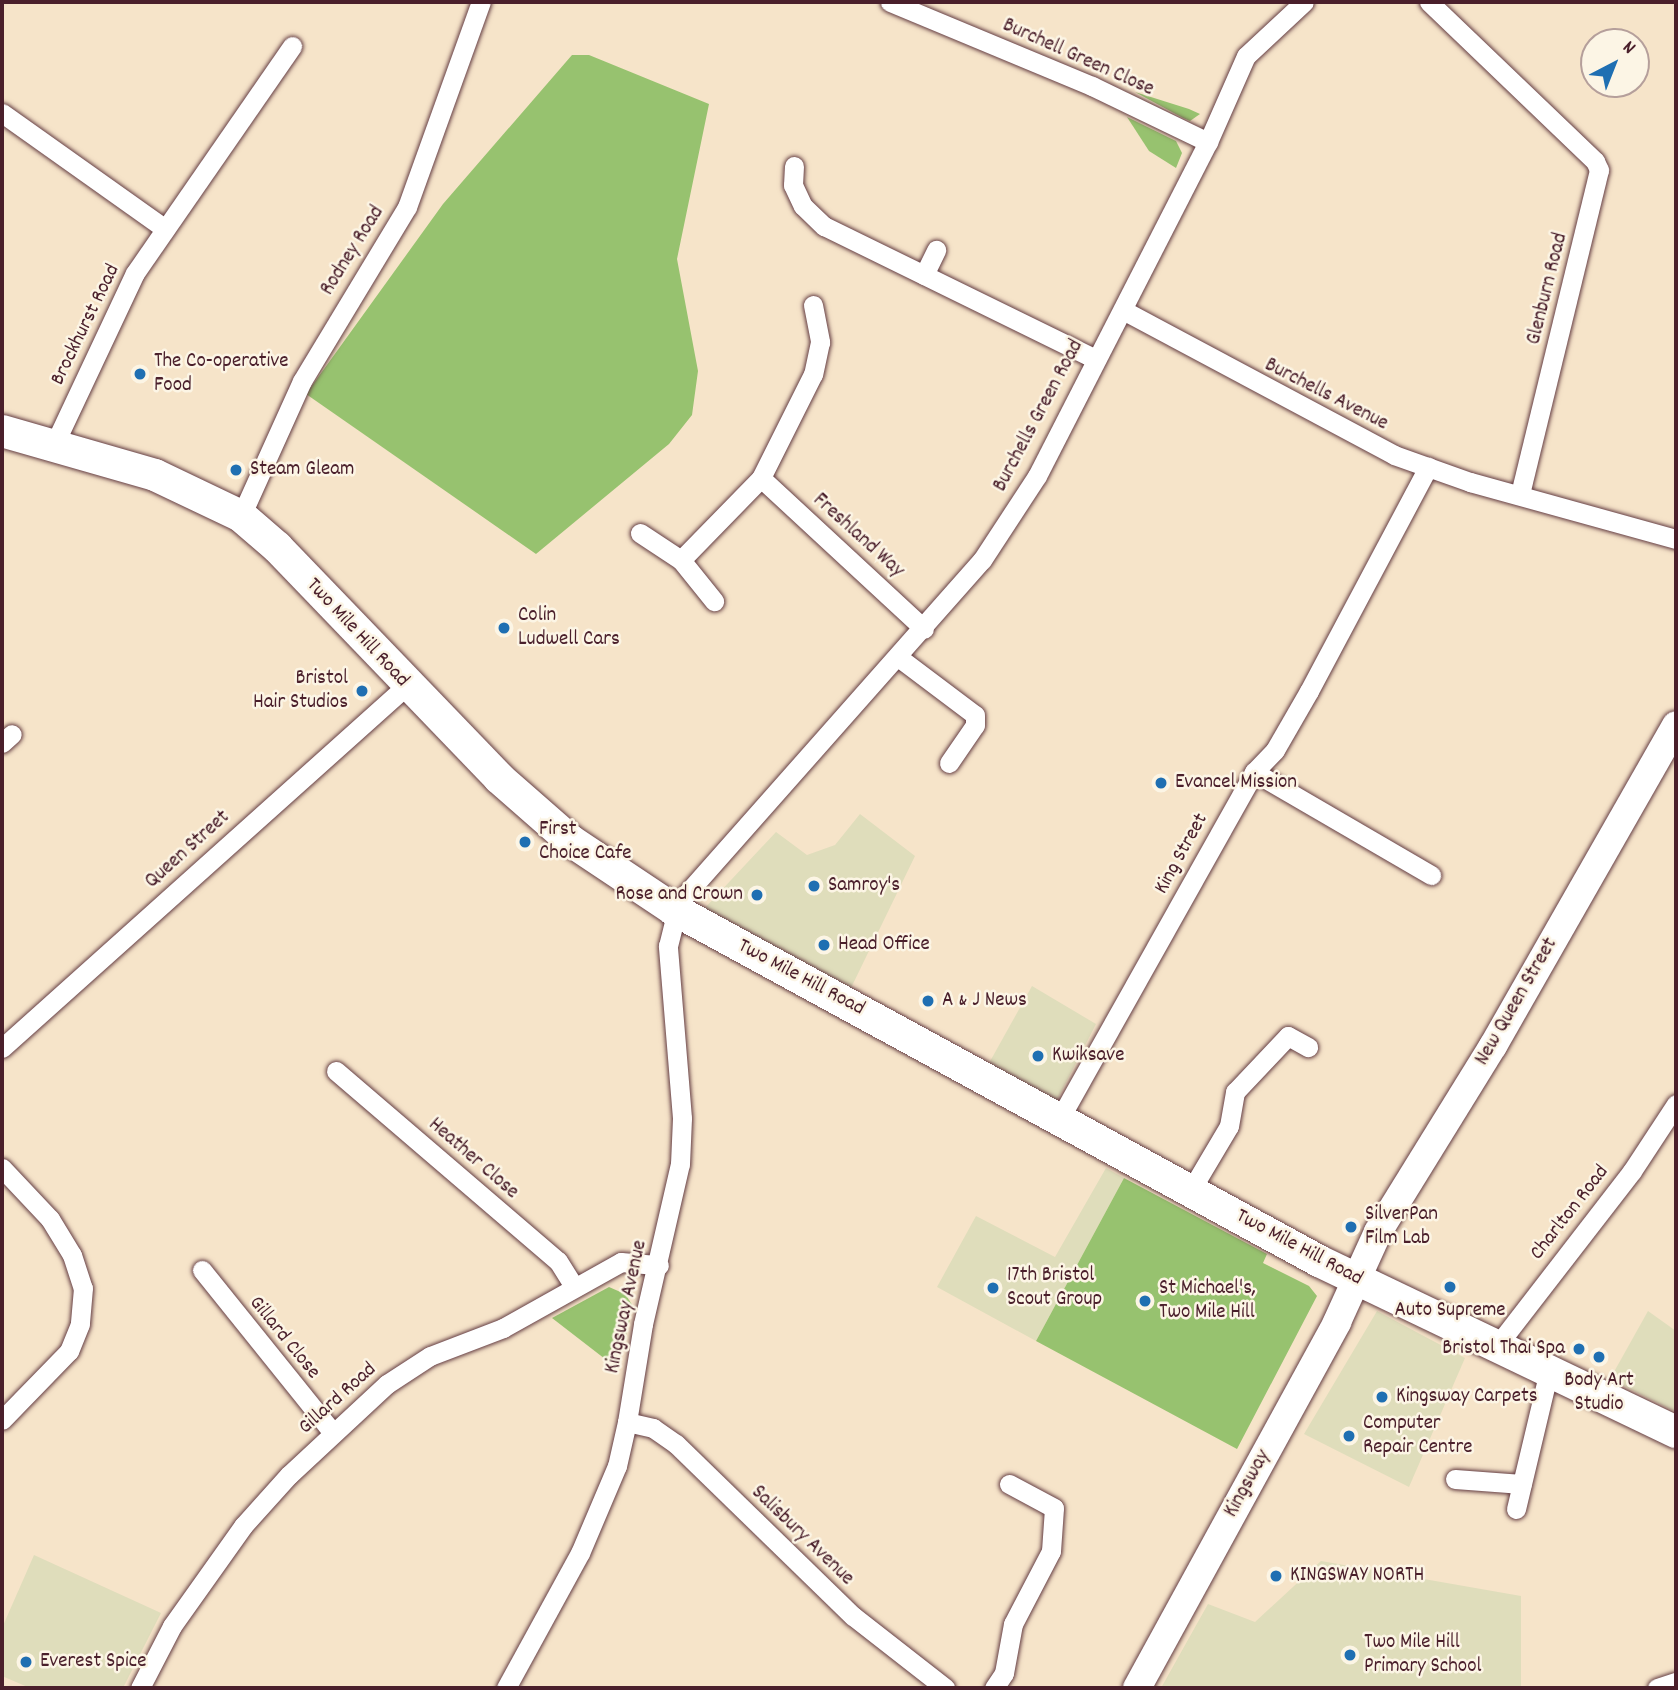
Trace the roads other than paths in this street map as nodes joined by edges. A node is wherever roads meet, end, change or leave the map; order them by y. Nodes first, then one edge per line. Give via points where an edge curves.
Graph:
1 (481, 2) edge
2 (890, 2) edge
3 (1304, 2) edge
4 (1429, 2) edge
5 (292, 46) dead end
6 (2, 114) edge
7 (1208, 142) junction
8 (794, 166) dead end
9 (165, 229) junction
10 (936, 250) dead end
11 (924, 275) junction
12 (813, 305) dead end
13 (1123, 310) junction
14 (1095, 359) junction
15 (2, 431) edge
16 (54, 445) junction
17 (1427, 467) junction
18 (761, 478) junction
19 (1520, 494) junction
20 (241, 516) junction
21 (640, 533) dead end
22 (1676, 539) edge
23 (681, 559) junction
24 (714, 601) dead end
25 (924, 629) junction
26 (898, 657) junction
27 (405, 685) junction
28 (1676, 725) edge
29 (949, 763) dead end
30 (1254, 772) junction
31 (1431, 875) dead end
32 (675, 910) junction
33 (1308, 1047) dead end
34 (2, 1048) edge
35 (336, 1070) dead end
36 (1676, 1104) edge
37 (1060, 1118) junction
38 (2, 1168) edge
39 (1191, 1190) junction
40 (659, 1265) junction
41 (202, 1270) dead end
42 (1356, 1279) junction
43 (574, 1287) junction
44 (1496, 1347) junction
45 (1549, 1371) junction
46 (2, 1420) edge
47 (627, 1422) junction
48 (1676, 1432) edge
49 (333, 1433) junction
50 (1455, 1479) dead end
51 (1009, 1484) dead end
52 (1522, 1484) junction
53 (1516, 1509) dead end
54 (140, 1688) edge
55 (506, 1688) edge
56 (945, 1688) edge
57 (994, 1688) edge
58 (1137, 1688) edge

1 - 20 street, Rodney Road via 407,207 308,370
2 - 7 street, Burchell Green Close via 1092,86
3 - 7 street, Burchells Green Road via 1250,50
4 - 19 street, Glenburn Road via 1595,161 1599,170
5 - 9 street, Brockhurst Road
6 - 9 street
7 - 13 street, Burchells Green Road
8 - 11 street via 793,185 803,206 824,226
9 - 16 street, Brockhurst Road via 135,273
10 - 11 street
11 - 14 street
12 - 18 street via 820,342 813,374
13 - 14 street, Burchells Green Road
13 - 17 street, Burchells Avenue via 1335,427
14 - 25 street, Burchells Green Road via 1037,476 982,559
15 - 16 main road, Two Mile Hill Road
16 - 20 main road, Two Mile Hill Road via 155,475
17 - 19 street, Burchells Avenue
17 - 30 street, King Street via 1275,750
18 - 23 street
18 - 25 street, Freshland Way
19 - 22 street
20 - 27 main road, Two Mile Hill Road via 277,547
21 - 23 street
23 - 24 street
25 - 26 street, Burchells Green Road
26 - 29 street via 975,715 975,725
26 - 32 street, Burchells Green Road
27 - 32 main road, Two Mile Hill Road via 571,841
27 - 34 street, Queen Street
28 - 42 street, New Queen Street via 1493,1046 1378,1233
30 - 31 street
30 - 37 street, King Street
32 - 37 main road, Two Mile Hill Road
32 - 40 street, Kingsway Avenue via 668,946 682,1118 680,1164
33 - 39 street via 1288,1036 1235,1092 1229,1126
35 - 43 street, Heather Close via 558,1261
36 - 44 street, Charlton Road via 1632,1171
37 - 39 main road, Two Mile Hill Road
38 - 46 street via 50,1219 72,1255 83,1288 80,1324 69,1351
39 - 42 main road, Two Mile Hill Road
40 - 43 street, Gillard Road via 621,1262
40 - 47 street, Kingsway Avenue via 643,1324
41 - 49 street, Gillard Close
42 - 44 main road, Two Mile Hill Road
42 - 58 street, Kingsway
43 - 49 street, Gillard Road via 503,1328 410,1367
44 - 45 main road, Two Mile Hill Road
45 - 48 main road, Two Mile Hill Road
45 - 52 street
47 - 55 street, Kingsway Avenue via 617,1466 580,1553
47 - 56 street, Salisbury Avenue via 653,1428 676,1444 853,1616
49 - 54 street, Gillard Road via 289,1475 221,1555 172,1626
50 - 52 street
51 - 57 street via 1054,1508 1053,1529 1051,1551 1016,1618 1004,1674
52 - 53 street

